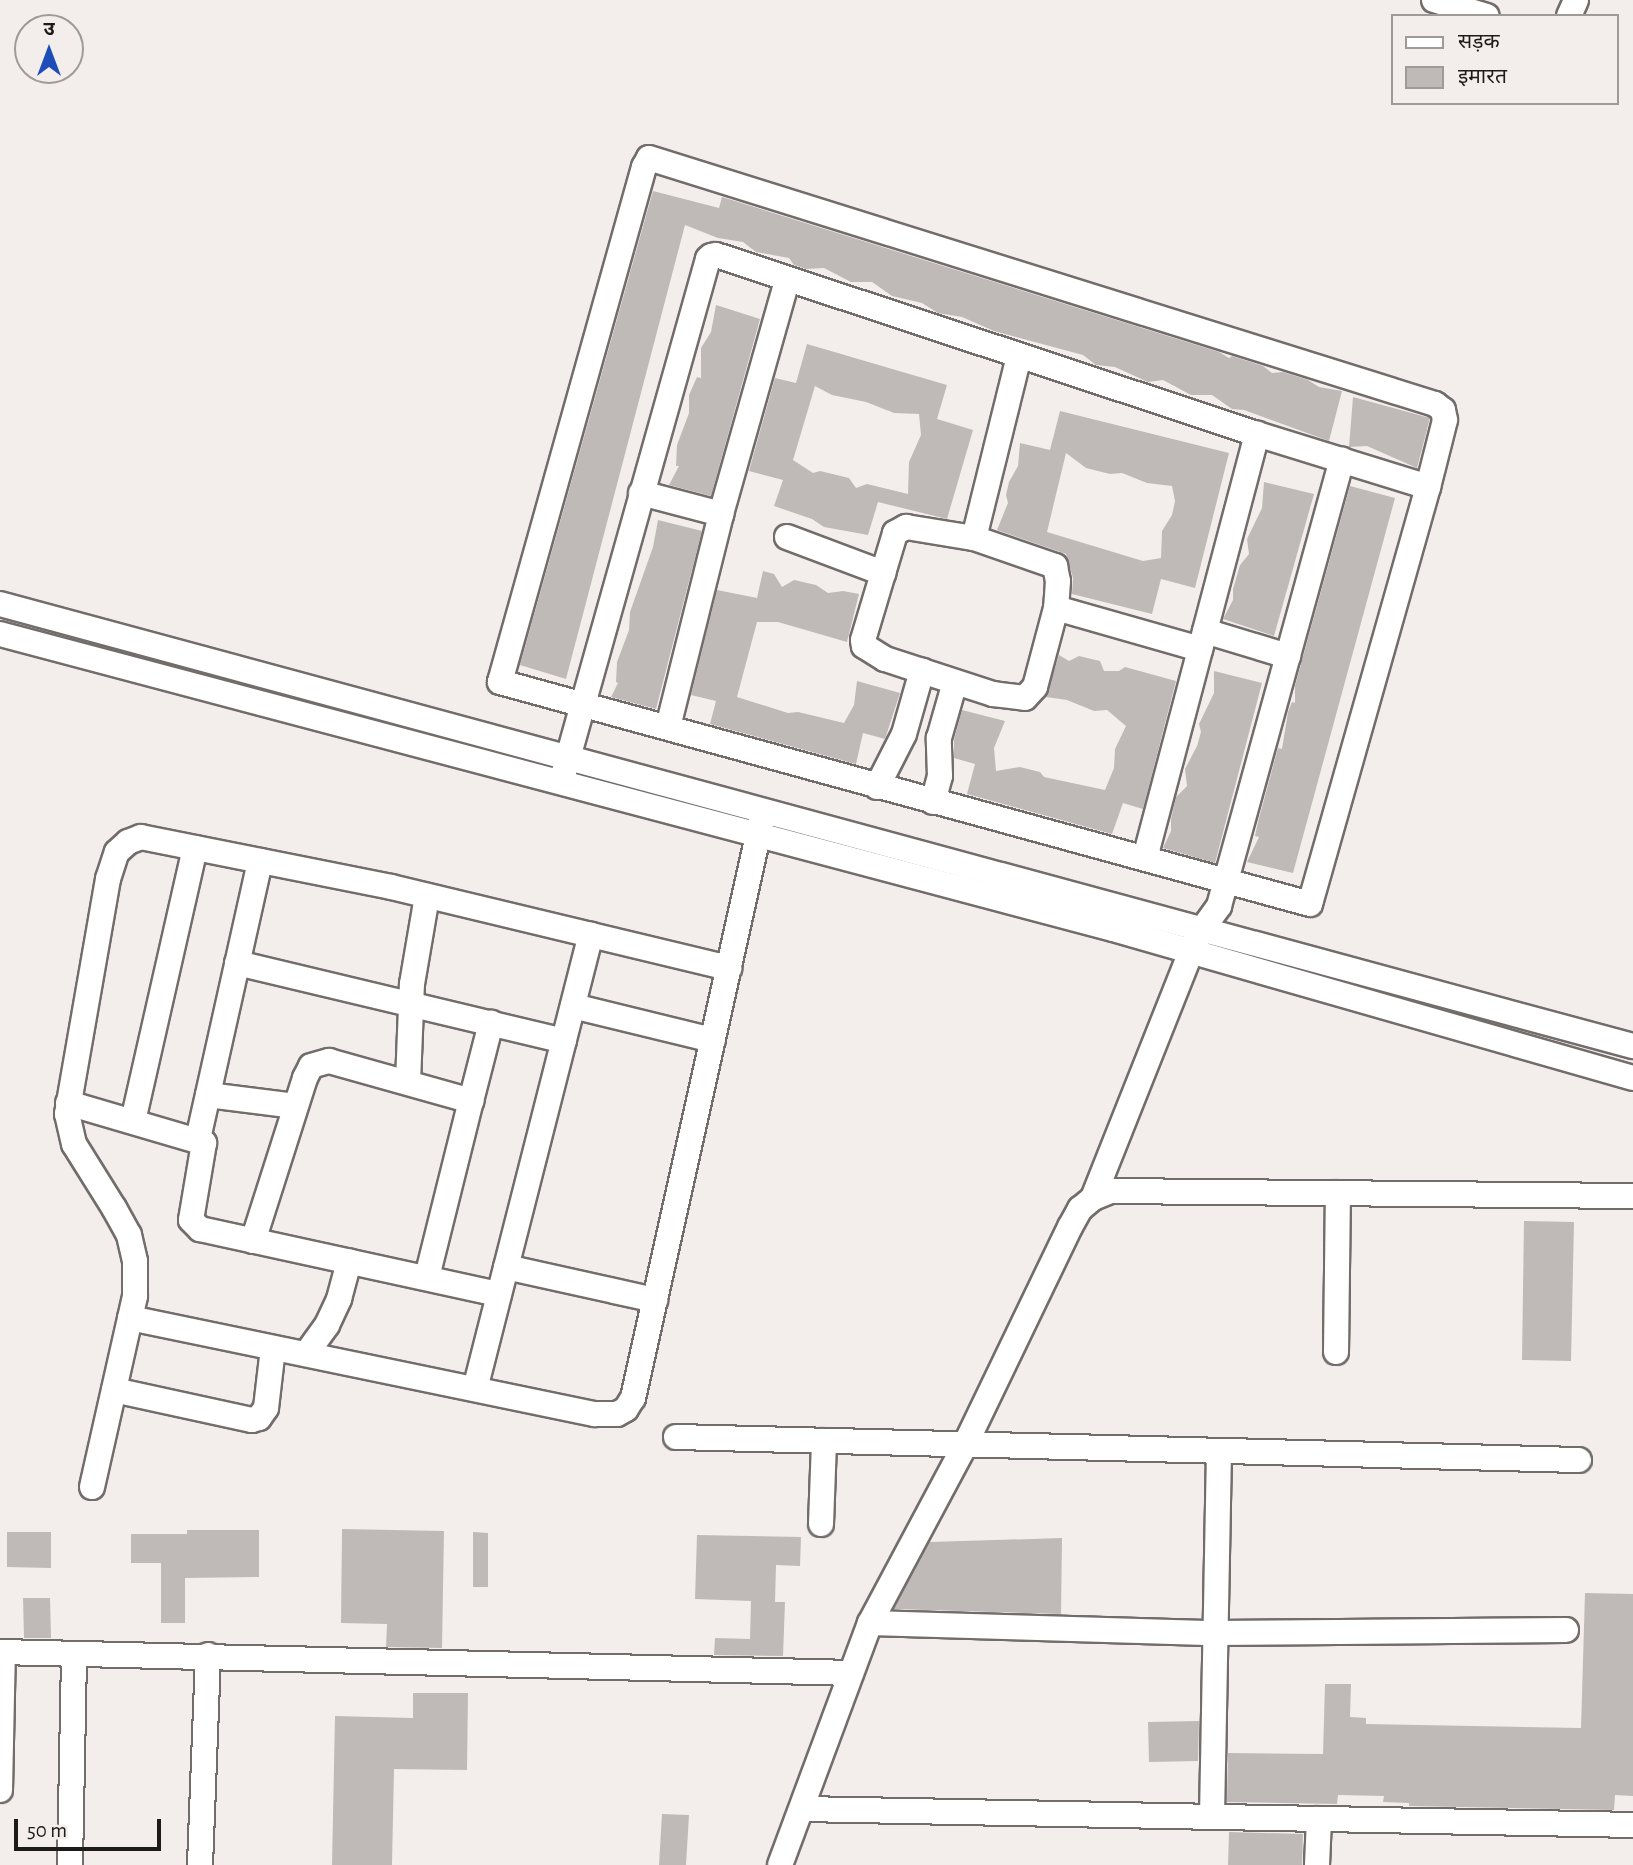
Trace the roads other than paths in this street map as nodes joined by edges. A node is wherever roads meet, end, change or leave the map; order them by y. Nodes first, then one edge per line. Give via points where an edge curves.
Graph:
1 (1434, 0) edge
2 (1480, 9) edge
3 (788, 280) junction
4 (1019, 356) junction
5 (1257, 434) junction
6 (1342, 460) junction
7 (1428, 487) junction
8 (642, 493) junction
9 (721, 514) junction
10 (787, 537) dead end
11 (974, 538) junction
12 (883, 573) junction
13 (0, 604) edge
14 (1056, 608) junction
15 (0, 634) edge
16 (1203, 640) junction
17 (1288, 656) junction
18 (922, 671) junction
19 (955, 682) junction
20 (582, 705) junction
21 (668, 727) junction
22 (567, 757) junction
23 (561, 784) junction
24 (877, 787) junction
25 (933, 802) junction
26 (764, 811) junction
27 (758, 835) junction
28 (195, 848) junction
29 (1145, 858) junction
30 (260, 861) junction
31 (1227, 880) junction
32 (427, 896) junction
33 (591, 935) junction
34 (1196, 941) junction
35 (237, 963) junction
36 (729, 968) junction
37 (411, 1003) junction
38 (573, 1006) junction
39 (491, 1023) junction
40 (713, 1040) junction
41 (564, 1041) junction
42 (1633, 1046) edge
43 (1633, 1078) edge
44 (408, 1083) junction
45 (208, 1095) junction
46 (471, 1101) junction
47 (68, 1103) junction
48 (295, 1106) junction
49 (133, 1121) junction
50 (198, 1139) junction
51 (1338, 1193) junction
52 (1633, 1196) edge
53 (1093, 1198) junction
54 (253, 1241) junction
55 (349, 1261) junction
56 (506, 1267) junction
57 (427, 1277) junction
58 (499, 1294) junction
59 (655, 1300) junction
60 (130, 1318) junction
61 (273, 1348) junction
62 (1336, 1352) dead end
63 (306, 1354) junction
64 (475, 1389) junction
65 (114, 1390) junction
66 (676, 1437) dead end
67 (824, 1441) junction
68 (965, 1445) junction
69 (1219, 1452) junction
70 (1579, 1460) dead end
71 (92, 1487) dead end
72 (821, 1524) dead end
73 (870, 1623) junction
74 (1566, 1630) dead end
75 (1215, 1633) junction
76 (1, 1652) edge
77 (208, 1655) junction
78 (74, 1656) junction
79 (851, 1673) junction
80 (0, 1790) edge
81 (802, 1808) junction
82 (1212, 1816) junction
83 (1319, 1819) junction
84 (1633, 1825) edge
85 (71, 1865) edge
86 (201, 1865) edge
87 (780, 1865) edge
88 (1317, 1865) edge

1 - 2 street
3 - 4 street
3 - 8 street via 716,255 708,259
3 - 9 street
4 - 5 street
4 - 11 street
5 - 6 street
5 - 16 street
6 - 7 street
6 - 17 street
7 - 20 street via 1445,420 1443,410 1435,404 649,158 500,679 501,683
7 - 31 street via 1310,904
8 - 9 street
8 - 20 street
9 - 21 street
10 - 12 street
11 - 12 street via 898,529
11 - 14 street via 1055,566
12 - 18 street via 864,646 885,659
13 - 22 street
14 - 16 street
14 - 19 street via 1031,693 1017,698
15 - 23 street
16 - 17 street
16 - 29 street
17 - 31 street
18 - 19 street
18 - 24 street via 904,734
19 - 25 street via 939,738 940,776
20 - 21 street
20 - 22 street
21 - 24 street
22 - 23 street
22 - 26 street
23 - 27 street
24 - 25 street
25 - 29 street
26 - 27 street
26 - 34 street
27 - 34 street
27 - 36 street
28 - 30 street
28 - 47 street via 141,837 117,852 108,879
28 - 49 street
29 - 31 street
30 - 32 street
30 - 35 street
31 - 34 street via 1219,906
32 - 33 street
32 - 37 street
33 - 36 street
33 - 38 street
34 - 42 street
34 - 43 street
34 - 53 street
35 - 37 street
35 - 45 street
36 - 40 street
37 - 39 street
37 - 44 street
38 - 40 street
38 - 41 street
39 - 41 street
39 - 46 street
40 - 59 street
41 - 56 street
44 - 46 street
44 - 48 street via 320,1061 307,1071
45 - 48 street
45 - 50 street
46 - 57 street
47 - 49 street
47 - 60 street via 74,1144 129,1235 135,1261
48 - 54 street
49 - 50 street
50 - 54 street via 205,1150 191,1220 200,1229
51 - 52 street
51 - 53 street via 1110,1191
51 - 62 street
53 - 68 street via 1070,1227
54 - 55 street
55 - 57 street
55 - 63 street via 327,1325
56 - 58 street
56 - 59 street
57 - 58 street
58 - 64 street
59 - 64 street via 633,1398 617,1414 595,1414
60 - 61 street
60 - 65 street
61 - 63 street
61 - 65 street via 266,1408 252,1420
63 - 64 street
65 - 71 street
66 - 67 street
67 - 68 street
67 - 72 street
68 - 69 street
68 - 73 street
69 - 70 street
69 - 75 street
73 - 75 street
73 - 79 street
74 - 75 street
75 - 82 street
76 - 78 street
76 - 80 street
77 - 78 street
77 - 79 street
77 - 86 street
78 - 85 street
79 - 81 street
81 - 82 street
81 - 87 street
82 - 83 street
83 - 84 street
83 - 88 street

